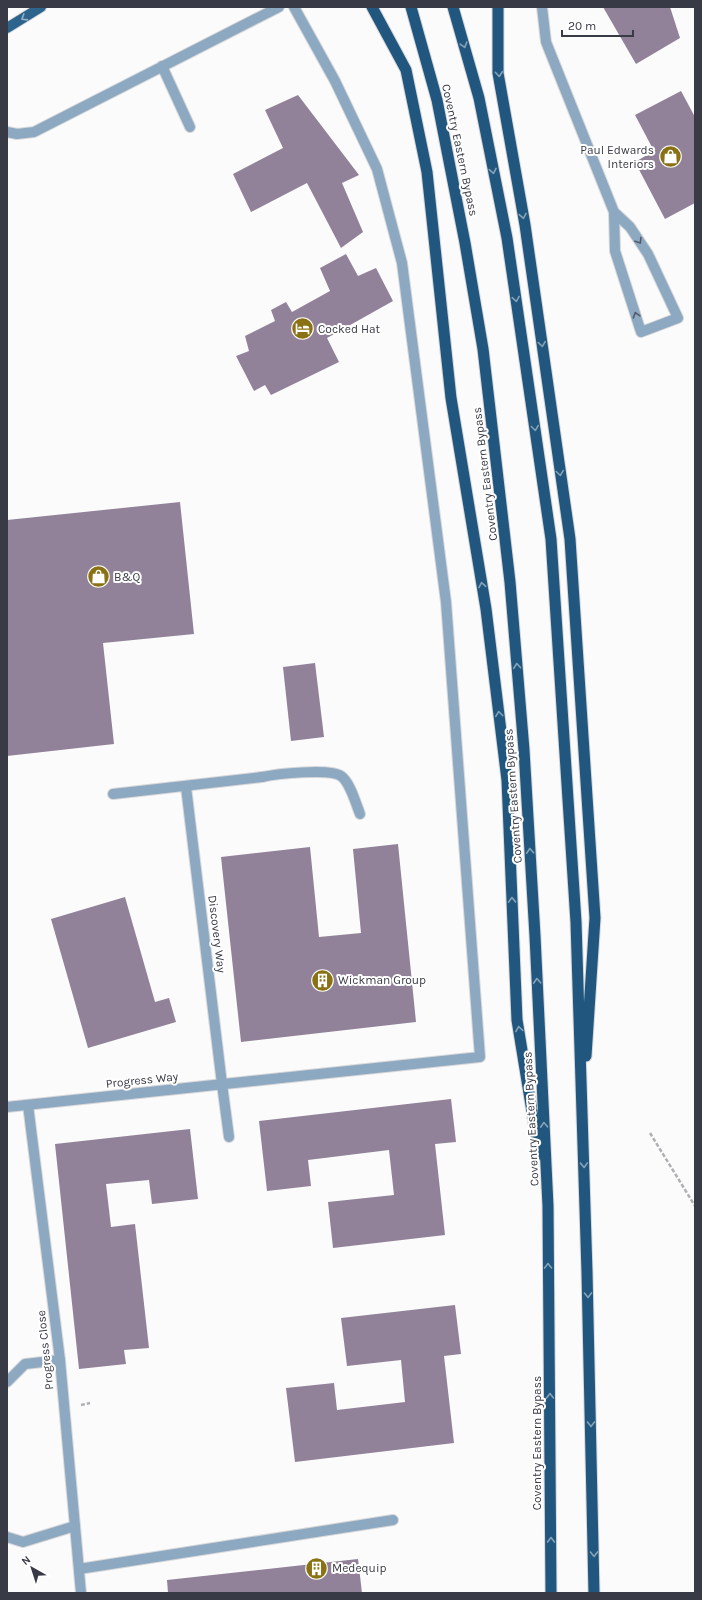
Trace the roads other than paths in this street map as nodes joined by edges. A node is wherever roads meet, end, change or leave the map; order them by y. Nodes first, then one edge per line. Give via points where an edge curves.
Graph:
1 (41, 7) edge
2 (279, 7) edge
3 (294, 7) edge
4 (372, 7) edge
5 (411, 7) edge
6 (453, 7) edge
7 (498, 7) edge
8 (542, 7) edge
9 (7, 28) edge
10 (162, 66) junction
11 (190, 126) dead end
12 (7, 132) edge
13 (614, 212) junction
14 (186, 787) junction
15 (113, 794) dead end
16 (360, 814) dead end
17 (222, 1084) junction
18 (28, 1105) junction
19 (7, 1107) edge
20 (582, 1126) junction
21 (229, 1137) dead end
22 (548, 1206) junction
23 (60, 1360) junction
24 (7, 1382) edge
25 (393, 1520) dead end
26 (75, 1526) junction
27 (7, 1538) edge
28 (79, 1569) junction
29 (81, 1593) edge
30 (551, 1593) edge
31 (594, 1593) edge

1 -> 9 main road
2 - 10 street
3 - 17 street, Progress Way via 335,81 377,169 402,262 446,602 480,1057
22 -> 4 highway via 517,1020 505,764 486,609 451,398 427,172 406,70
22 -> 5 highway, Coventry Eastern Bypass via 524,750 506,543 483,349 465,243 437,100
6 -> 20 highway via 479,98 507,238 551,539 576,922
7 -> 20 highway via 498,73 525,225 570,539 595,918
8 - 13 street via 546,42
10 - 11 street
10 - 12 street via 34,132
13 -> 13 street via 630,226 648,254 678,318 641,332 615,250
14 - 15 street
14 - 16 street via 275,774 334,773 342,776 348,785
14 - 17 street, Discovery Way
17 - 18 street, Progress Way
17 - 21 street, Discovery Way
18 - 19 street, Progress Way
18 - 23 street, Progress Close
20 -> 31 highway
30 -> 22 highway, Coventry Eastern Bypass
23 - 24 street via 25,1364
23 - 26 street, Progress Close
25 - 28 street
26 - 27 street via 23,1542
26 - 28 street, Progress Close
28 - 29 street, Progress Close

